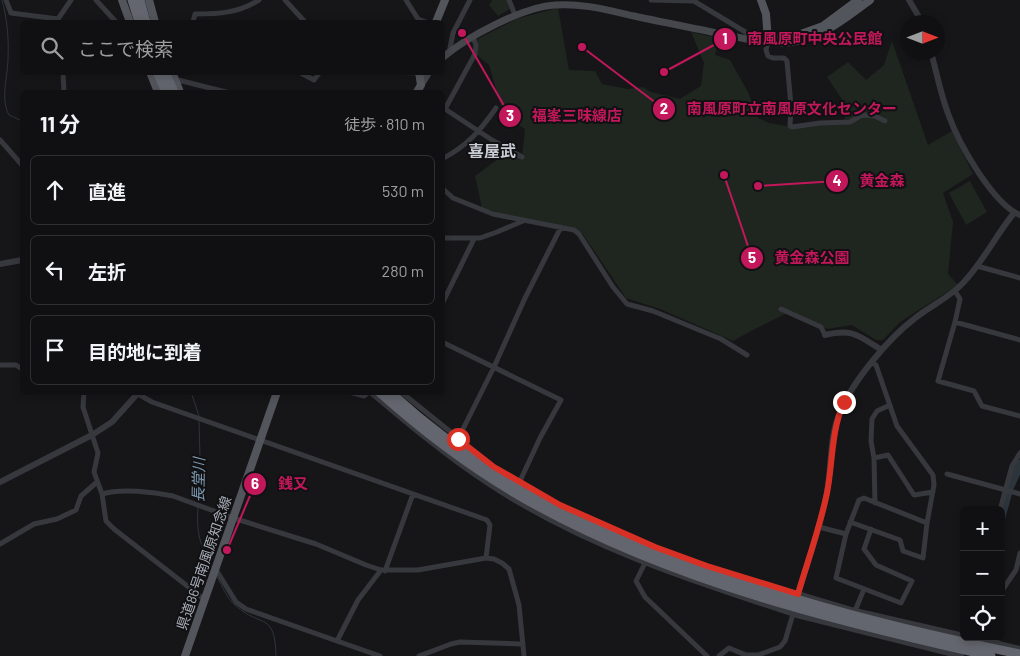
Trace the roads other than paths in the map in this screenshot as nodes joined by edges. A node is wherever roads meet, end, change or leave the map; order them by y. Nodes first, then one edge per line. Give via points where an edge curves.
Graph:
1 (6, 0) edge
2 (71, 0) edge
3 (96, 0) edge
4 (122, 0) edge
5 (132, 0) edge
6 (140, 0) edge
7 (148, 0) edge
8 (259, 0) edge
9 (285, 0) edge
10 (406, 0) edge
11 (445, 0) edge
12 (470, 0) edge
13 (509, 0) edge
14 (651, 0) edge
15 (762, 0) edge
16 (858, 0) edge
17 (870, 0) edge
18 (909, 0) edge
19 (515, 15) junction
20 (919, 15) edge
21 (114, 20) edge
22 (129, 20) edge
23 (138, 20) edge
24 (145, 20) edge
25 (154, 20) edge
26 (194, 20) edge
27 (304, 20) edge
28 (421, 20) edge
29 (437, 20) edge
30 (473, 38) junction
31 (746, 38) junction
32 (768, 41) junction
33 (449, 53) junction
34 (445, 56) edge
35 (933, 60) edge
36 (63, 75) edge
37 (151, 75) edge
38 (158, 75) edge
39 (166, 75) edge
40 (305, 75) edge
41 (318, 75) edge
42 (419, 75) edge
43 (428, 75) edge
44 (173, 76) edge
45 (64, 90) edge
46 (157, 90) edge
47 (165, 90) edge
48 (173, 90) edge
49 (179, 90) edge
50 (219, 90) edge
51 (420, 90) edge
52 (445, 106) edge
53 (496, 108) dead end
54 (445, 109) edge
55 (885, 121) dead end
56 (479, 132) junction
57 (0, 140) edge
58 (445, 157) edge
59 (522, 157) dead end
60 (20, 163) edge
61 (445, 191) edge
62 (1018, 212) edge
63 (523, 220) junction
64 (561, 227) junction
65 (445, 238) edge
66 (474, 239) junction
67 (20, 260) edge
68 (0, 264) edge
69 (977, 266) junction
70 (1020, 278) edge
71 (954, 291) junction
72 (445, 298) edge
73 (781, 309) dead end
74 (955, 322) junction
75 (825, 335) joint
76 (1020, 340) edge
77 (445, 343) edge
78 (882, 350) junction
79 (747, 356) dead end
80 (872, 363) junction
81 (0, 365) edge
82 (494, 367) junction
83 (20, 368) edge
84 (84, 395) edge
85 (137, 395) edge
86 (140, 395) edge
87 (276, 395) edge
88 (373, 395) edge
89 (383, 395) edge
90 (394, 395) edge
91 (405, 395) edge
92 (890, 405) junction
93 (1020, 416) edge
94 (92, 435) junction
95 (458, 439) junction
96 (260, 441) junction
97 (1020, 453) edge
98 (874, 458) junction
99 (947, 474) dead end
100 (520, 481) junction
101 (0, 482) edge
102 (96, 482) junction
103 (1006, 490) junction
104 (933, 492) junction
105 (102, 494) junction
106 (413, 494) junction
107 (875, 494) junction
108 (1020, 494) edge
109 (864, 498) junction
110 (875, 503) junction
111 (1001, 506) edge
112 (233, 518) junction
113 (850, 522) junction
114 (926, 523) junction
115 (819, 527) junction
116 (871, 530) junction
117 (846, 534) junction
118 (0, 544) edge
119 (1020, 553) edge
120 (486, 558) junction
121 (645, 563) junction
122 (215, 568) junction
123 (383, 570) junction
124 (1005, 586) edge
125 (864, 589) junction
126 (798, 594) junction
127 (204, 599) junction
128 (855, 611) junction
129 (793, 614) junction
130 (960, 635) edge
131 (337, 641) junction
132 (995, 641) edge
133 (522, 644) junction
134 (1020, 649) edge
135 (188, 654) edge
136 (1020, 654) edge
137 (380, 656) edge
138 (419, 656) edge
139 (524, 656) edge
140 (707, 656) edge
141 (718, 656) edge
142 (961, 656) edge
143 (990, 656) edge

1 - 2 street via 11,13 58,19
3 - 21 street
4 - 22 main road
5 - 23 highway
6 - 24 highway
7 - 25 main road
8 - 26 street via 234,12 196,14
9 - 27 street
10 - 28 street
11 - 29 main road
12 - 33 street via 453,32
13 - 19 street
14 - 31 street via 694,1 747,33
15 - 32 main road
16 - 32 main road via 823,26
17 - 32 main road via 833,27 813,37 788,43
18 - 20 street
19 - 30 main road
19 - 31 main road via 543,6 588,6
30 - 33 main road
30 - 52 street via 475,54
31 - 32 main road
32 - 55 street via 768,56 787,61 790,126 838,124 866,115
33 - 34 main road
35 - 62 street via 948,115 957,134 991,190 1002,204
36 - 45 street
37 - 46 main road
38 - 47 highway
39 - 48 highway
40 - 41 street via 314,80
42 - 51 main road
43 - 51 main road
44 - 49 main road
44 - 50 street
53 - 56 street
54 - 56 street
56 - 58 street
56 - 59 street
57 - 60 street
61 - 63 street via 452,198 493,214
62 - 69 street
63 - 64 street
63 - 66 street
64 - 79 street via 579,234 627,304 721,339
64 - 82 street via 524,298
65 - 66 street
66 - 72 street
67 - 68 street
69 - 70 street
69 - 71 street
71 - 74 street via 960,299
71 - 78 street via 906,325
73 - 75 street via 821,327
74 - 76 street
74 - 93 street via 938,381 974,391 982,406
75 - 78 street via 851,332
77 - 82 street
78 - 80 street
80 - 92 street via 876,365
80 - 115 street via 844,402 837,419
81 - 83 street
82 - 95 street
82 - 100 street via 560,400
84 - 94 street via 83,407
85 - 94 street via 112,422
86 - 96 street via 143,399
87 - 96 main road, 県道86号南風原知念線
88 - 121 street via 441,451 488,484 573,532
89 - 143 highway via 433,438 498,482 612,542 769,599 893,634
90 - 136 highway via 501,476 578,519 624,539 828,609
91 - 95 street
92 - 98 street via 877,411 872,419
92 - 104 street via 898,426 933,475
94 - 101 street
94 - 102 street via 98,453 94,472
95 - 100 street via 494,467
96 - 106 street
96 - 112 main road, 県道86号南風原知念線
97 - 103 street via 1012,466
98 - 104 street via 888,455 914,495
98 - 107 street
99 - 103 street
100 - 126 street via 560,505 655,547
102 - 105 street
102 - 118 street via 81,496 76,510 57,519 34,524
103 - 108 street
103 - 111 street
104 - 114 street
105 - 112 street via 124,491 164,494
105 - 127 street via 109,525
106 - 120 street via 489,522
106 - 123 street
107 - 109 street
107 - 110 street
109 - 110 street
109 - 113 street via 859,500
110 - 114 street
112 - 122 main road, 県道86号南風原知念線
112 - 123 street via 316,544
113 - 116 street
113 - 117 street
114 - 116 street via 922,558 904,551 900,540
115 - 117 street
115 - 126 street
116 - 125 street via 864,549 876,565 912,581 901,603
117 - 125 street via 836,578
119 - 124 street via 1016,570
120 - 123 street via 426,569
120 - 133 street via 502,562 509,569 519,605
121 - 129 street
121 - 140 street via 636,581 645,597
122 - 127 main road, 県道86号南風原知念線
122 - 131 street via 236,602 246,609
123 - 131 street via 358,600
125 - 128 street
126 - 128 street
127 - 135 main road, 県道86号南風原知念線
128 - 130 street
129 - 141 street via 780,647 758,655 746,655 728,648
129 - 142 street
131 - 137 street
132 - 134 street
133 - 138 street via 460,642
133 - 139 street

